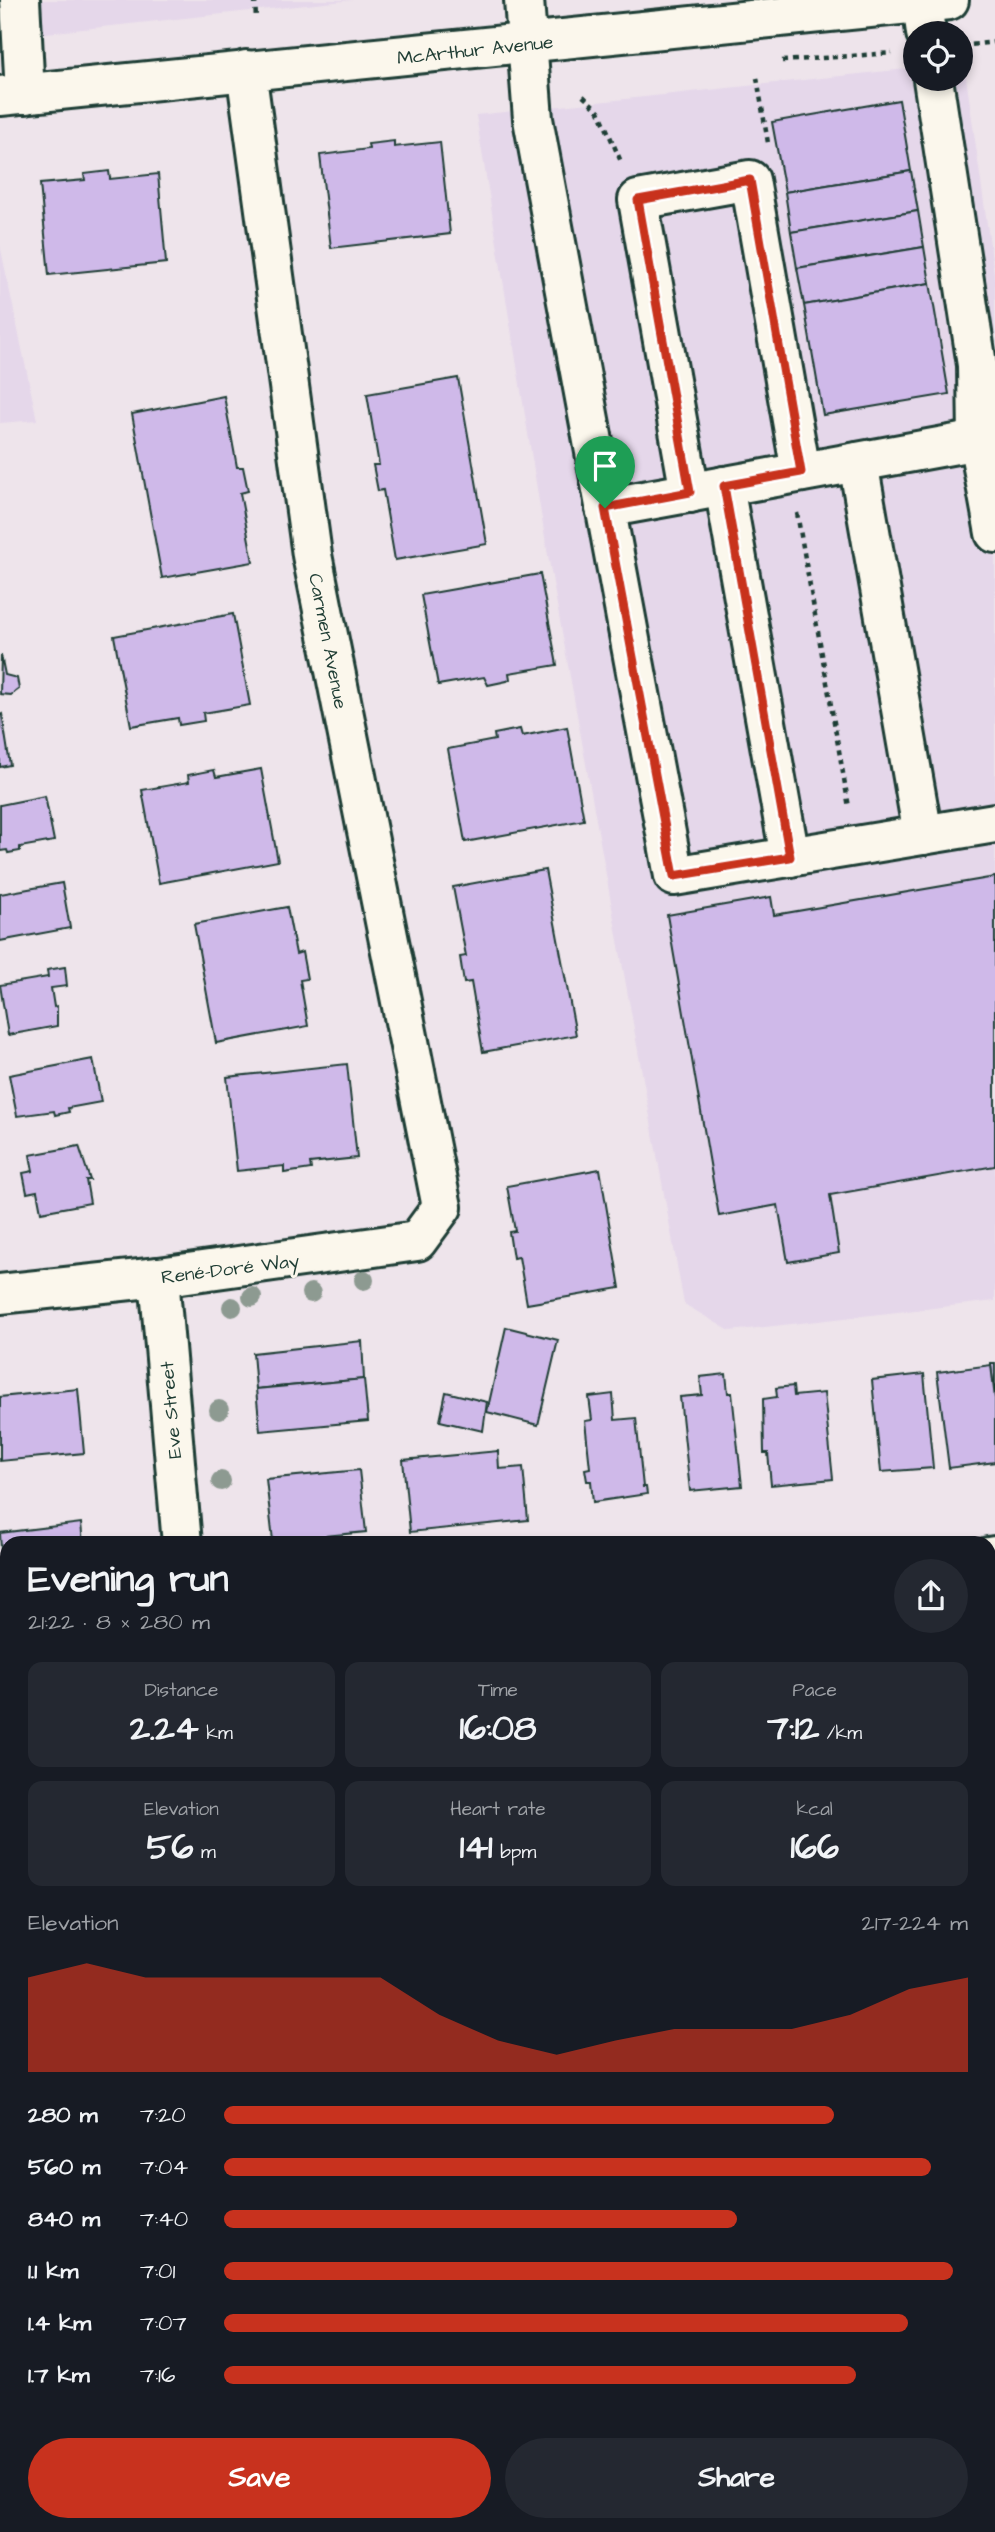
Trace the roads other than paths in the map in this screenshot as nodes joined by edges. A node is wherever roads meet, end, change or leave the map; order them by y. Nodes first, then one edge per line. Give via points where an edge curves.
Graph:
1 (20, 0) edge
2 (524, 0) edge
3 (932, 12) edge
4 (526, 44) junction
5 (246, 70) junction
6 (935, 91) edge
7 (12, 95) edge
8 (978, 440) junction
9 (858, 462) junction
10 (801, 472) junction
11 (707, 489) junction
12 (605, 508) junction
13 (995, 533) edge
14 (995, 823) edge
15 (923, 835) junction
16 (790, 857) junction
17 (442, 1208) joint
18 (159, 1277) junction
19 (0, 1294) edge
20 (181, 1536) edge

1 - 7 street
2 - 4 street
3 - 4 street, McArthur Avenue
4 - 5 street, McArthur Avenue
4 - 12 street via 533,119
5 - 7 street, McArthur Avenue
5 - 17 street, Carmen Avenue via 312,555
6 - 8 street via 977,365
8 - 9 street
8 - 13 street
9 - 10 street
9 - 15 street
10 - 11 street
10 - 11 street via 750,180 638,200
11 - 12 street
11 - 16 street
12 - 16 street via 674,876
14 - 15 street
15 - 16 street
17 - 18 street, René-Doré Way via 417,1241
18 - 19 street, René-Doré Way
18 - 20 street, Eve Street

